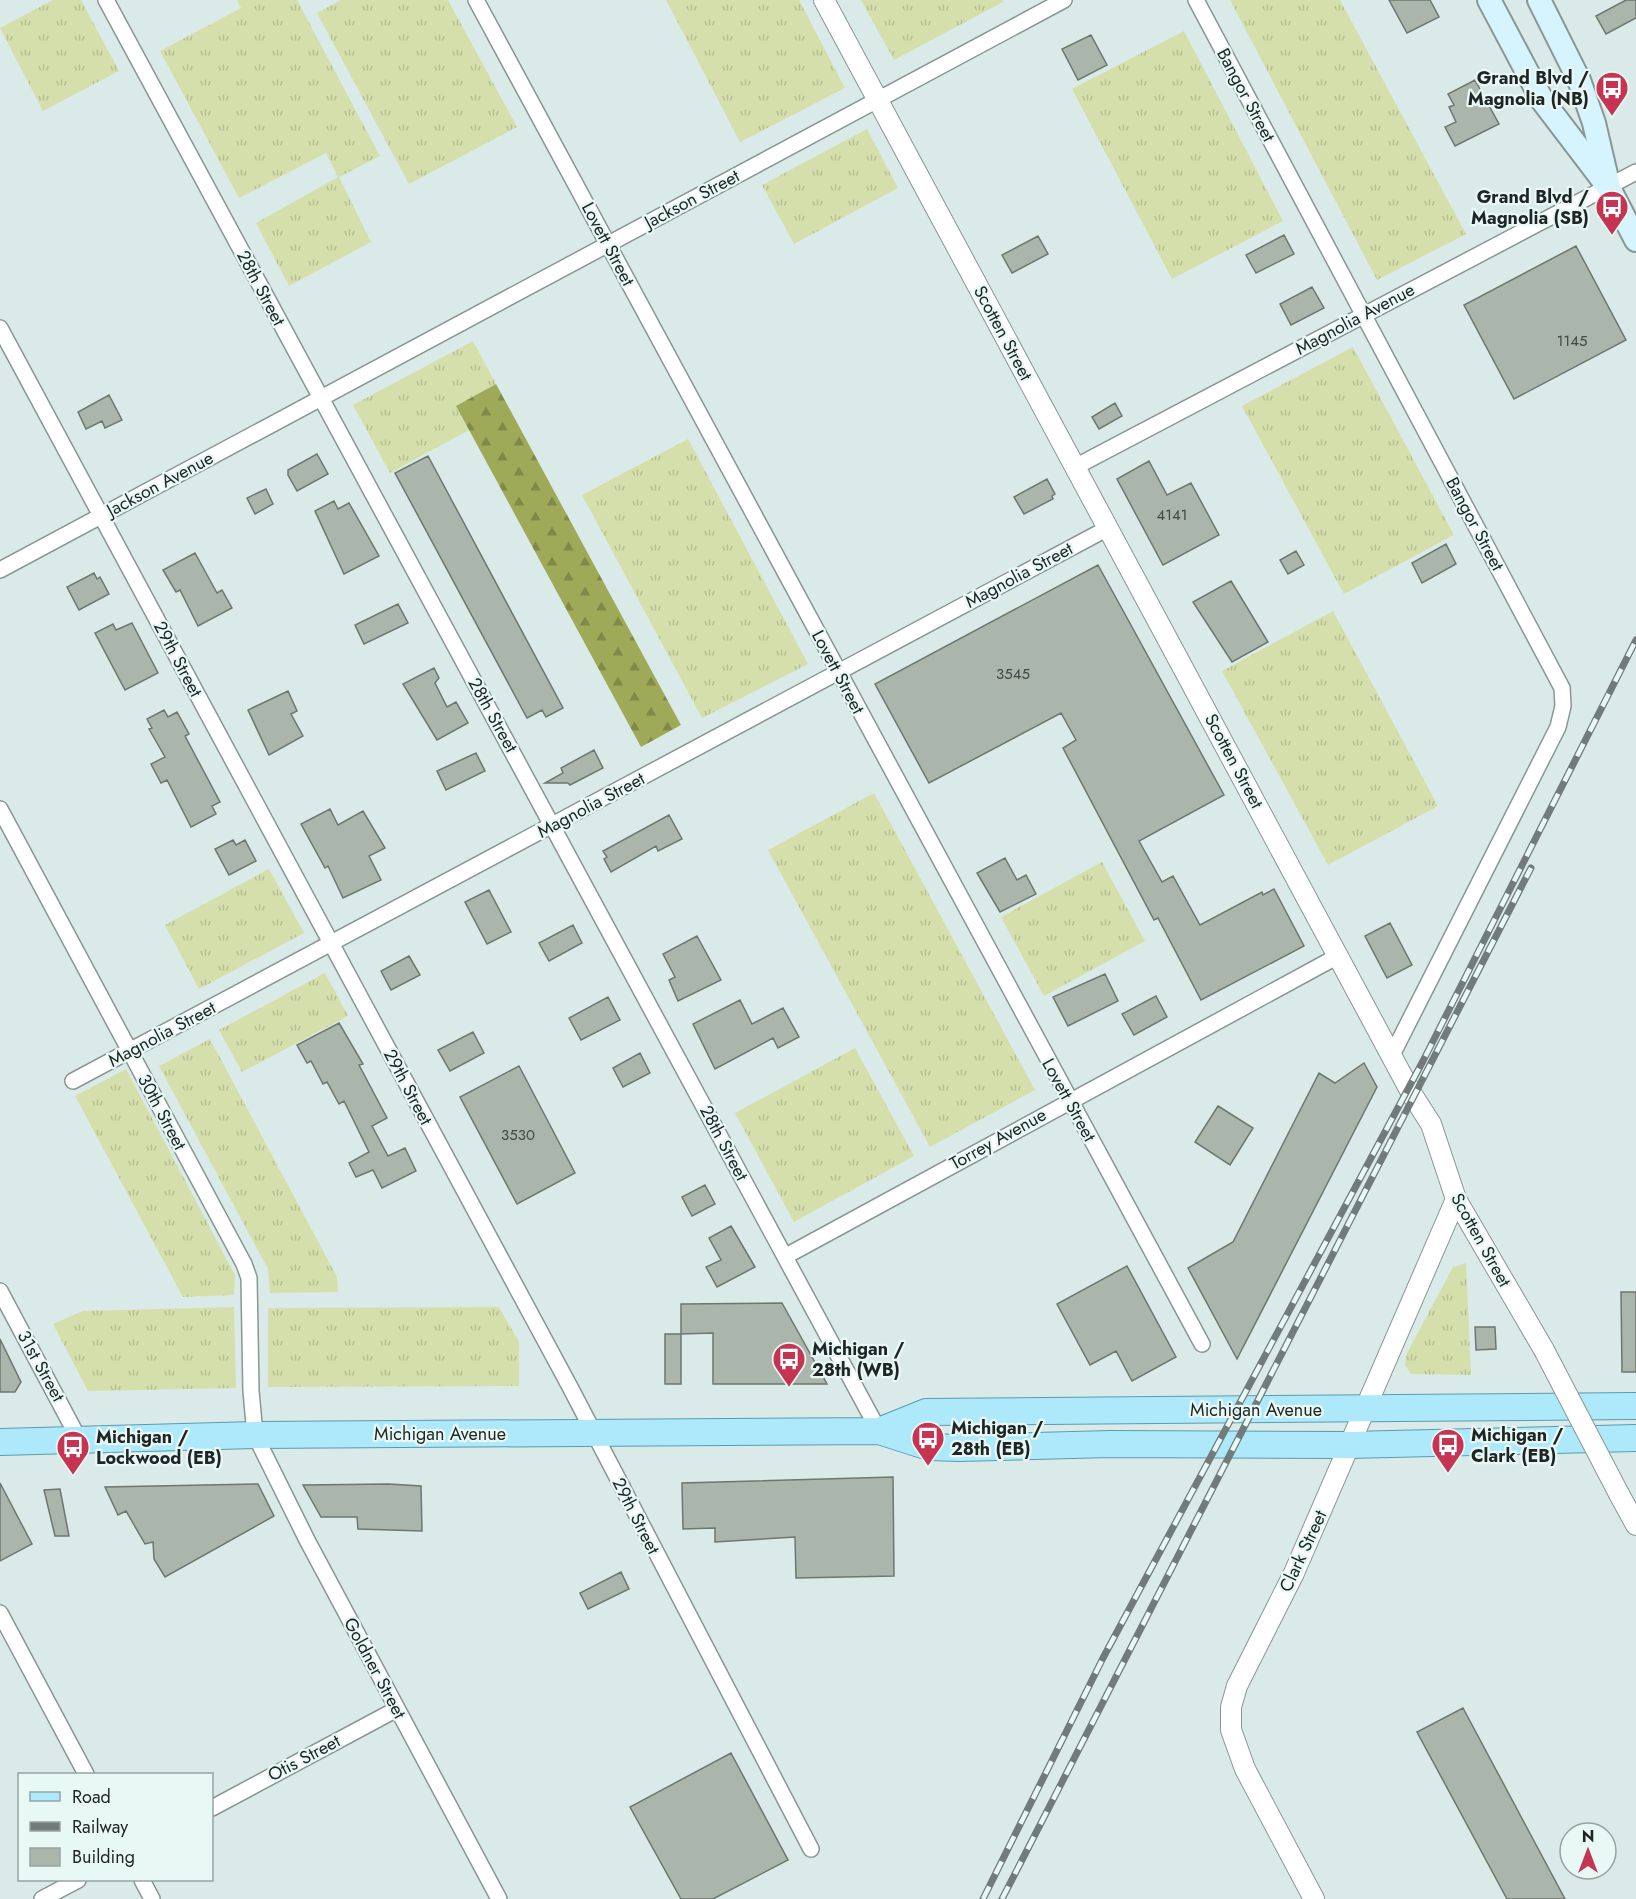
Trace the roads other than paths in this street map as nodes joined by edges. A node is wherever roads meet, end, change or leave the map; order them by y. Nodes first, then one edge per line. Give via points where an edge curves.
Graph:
1 (106, 0) edge
2 (476, 0) edge
3 (824, 0) edge
4 (1064, 0) edge
5 (1196, 0) edge
6 (1489, 0) edge
7 (1539, 0) edge
8 (878, 99) junction
9 (1636, 172) edge
10 (1609, 188) junction
11 (1636, 240) edge
12 (607, 244) junction
13 (1364, 314) junction
14 (0, 328) edge
15 (320, 398) junction
16 (1075, 467) junction
17 (101, 516) junction
18 (1108, 528) junction
19 (0, 570) edge
20 (838, 672) junction
21 (0, 809) edge
22 (553, 825) junction
23 (332, 944) junction
24 (1338, 956) junction
25 (129, 1051) junction
26 (1392, 1055) junction
27 (73, 1081) dead end
28 (1069, 1101) junction
29 (1456, 1199) junction
30 (786, 1256) junction
31 (0, 1291) edge
32 (1202, 1344) dead end
33 (1636, 1406) edge
34 (1364, 1410) junction
35 (879, 1431) junction
36 (593, 1434) junction
37 (255, 1435) junction
38 (1636, 1438) edge
39 (80, 1441) junction
40 (0, 1442) edge
41 (1350, 1445) junction
42 (1636, 1525) edge
43 (1, 1615) edge
44 (398, 1709) junction
45 (85, 1773) edge
46 (213, 1807) edge
47 (811, 1849) dead end
48 (76, 1881) edge
49 (143, 1881) edge
50 (42, 1899) edge
51 (152, 1899) edge
52 (499, 1899) edge
53 (1314, 1899) edge

1 - 15 street, 28th Street
2 - 12 street, Lovett Street
3 - 8 street, Scotten Street
4 - 8 street, Jackson Street
5 - 13 street, Bangor Street
6 - 10 main road via 1542,100
7 - 10 main road via 1579,80
8 - 12 street, Jackson Street
8 - 16 street, Scotten Street
9 - 10 street, Magnolia Avenue
10 - 11 main road
10 - 13 street, Magnolia Avenue
12 - 15 street, Jackson Street
12 - 20 street, Lovett Street
13 - 16 street, Magnolia Avenue
13 - 26 street, Bangor Street via 1562,688 1563,706 1558,727
14 - 17 street, 29th Street
15 - 17 street, Jackson Avenue
15 - 22 street, 28th Street
16 - 18 street, Scotten Street
17 - 19 street, Jackson Avenue
17 - 23 street, 29th Street
18 - 20 street, Magnolia Street
18 - 24 street, Scotten Street
20 - 22 street, Magnolia Street
20 - 28 street, Lovett Street
21 - 25 street, 30th Street
22 - 23 street, Magnolia Street
22 - 30 street, 28th Street
23 - 25 street, Magnolia Street
23 - 36 street, 29th Street
24 - 26 street, Scotten Street
24 - 28 street, Torrey Avenue
25 - 27 street, Magnolia Street
25 - 37 street, 30th Street via 249,1278
26 - 29 street, Scotten Street via 1431,1124
28 - 30 street, Torrey Avenue
28 - 32 street, Lovett Street
29 - 34 street, Clark Street
29 - 42 street, Scotten Street, bridge via 1544,1350
30 - 35 street, 28th Street
31 - 39 street, 31st Street
33 - 34 main road, Michigan Avenue
34 - 35 main road, Michigan Avenue via 926,1412
34 - 41 street, Clark Street
35 - 36 main road, Michigan Avenue
35 - 41 main road, Michigan Avenue via 929,1448
36 - 37 main road, Michigan Avenue
36 - 47 street, 29th Street
37 - 39 main road, Michigan Avenue
37 - 44 street, Goldner Street
38 - 41 main road, Michigan Avenue
39 - 40 main road, Michigan Avenue
41 - 53 street, Clark Street via 1294,1573 1236,1686 1231,1707 1231,1730 1245,1769
43 - 45 street
44 - 46 street, Otis Street
44 - 52 street, Goldner Street
48 - 50 street
49 - 51 street

